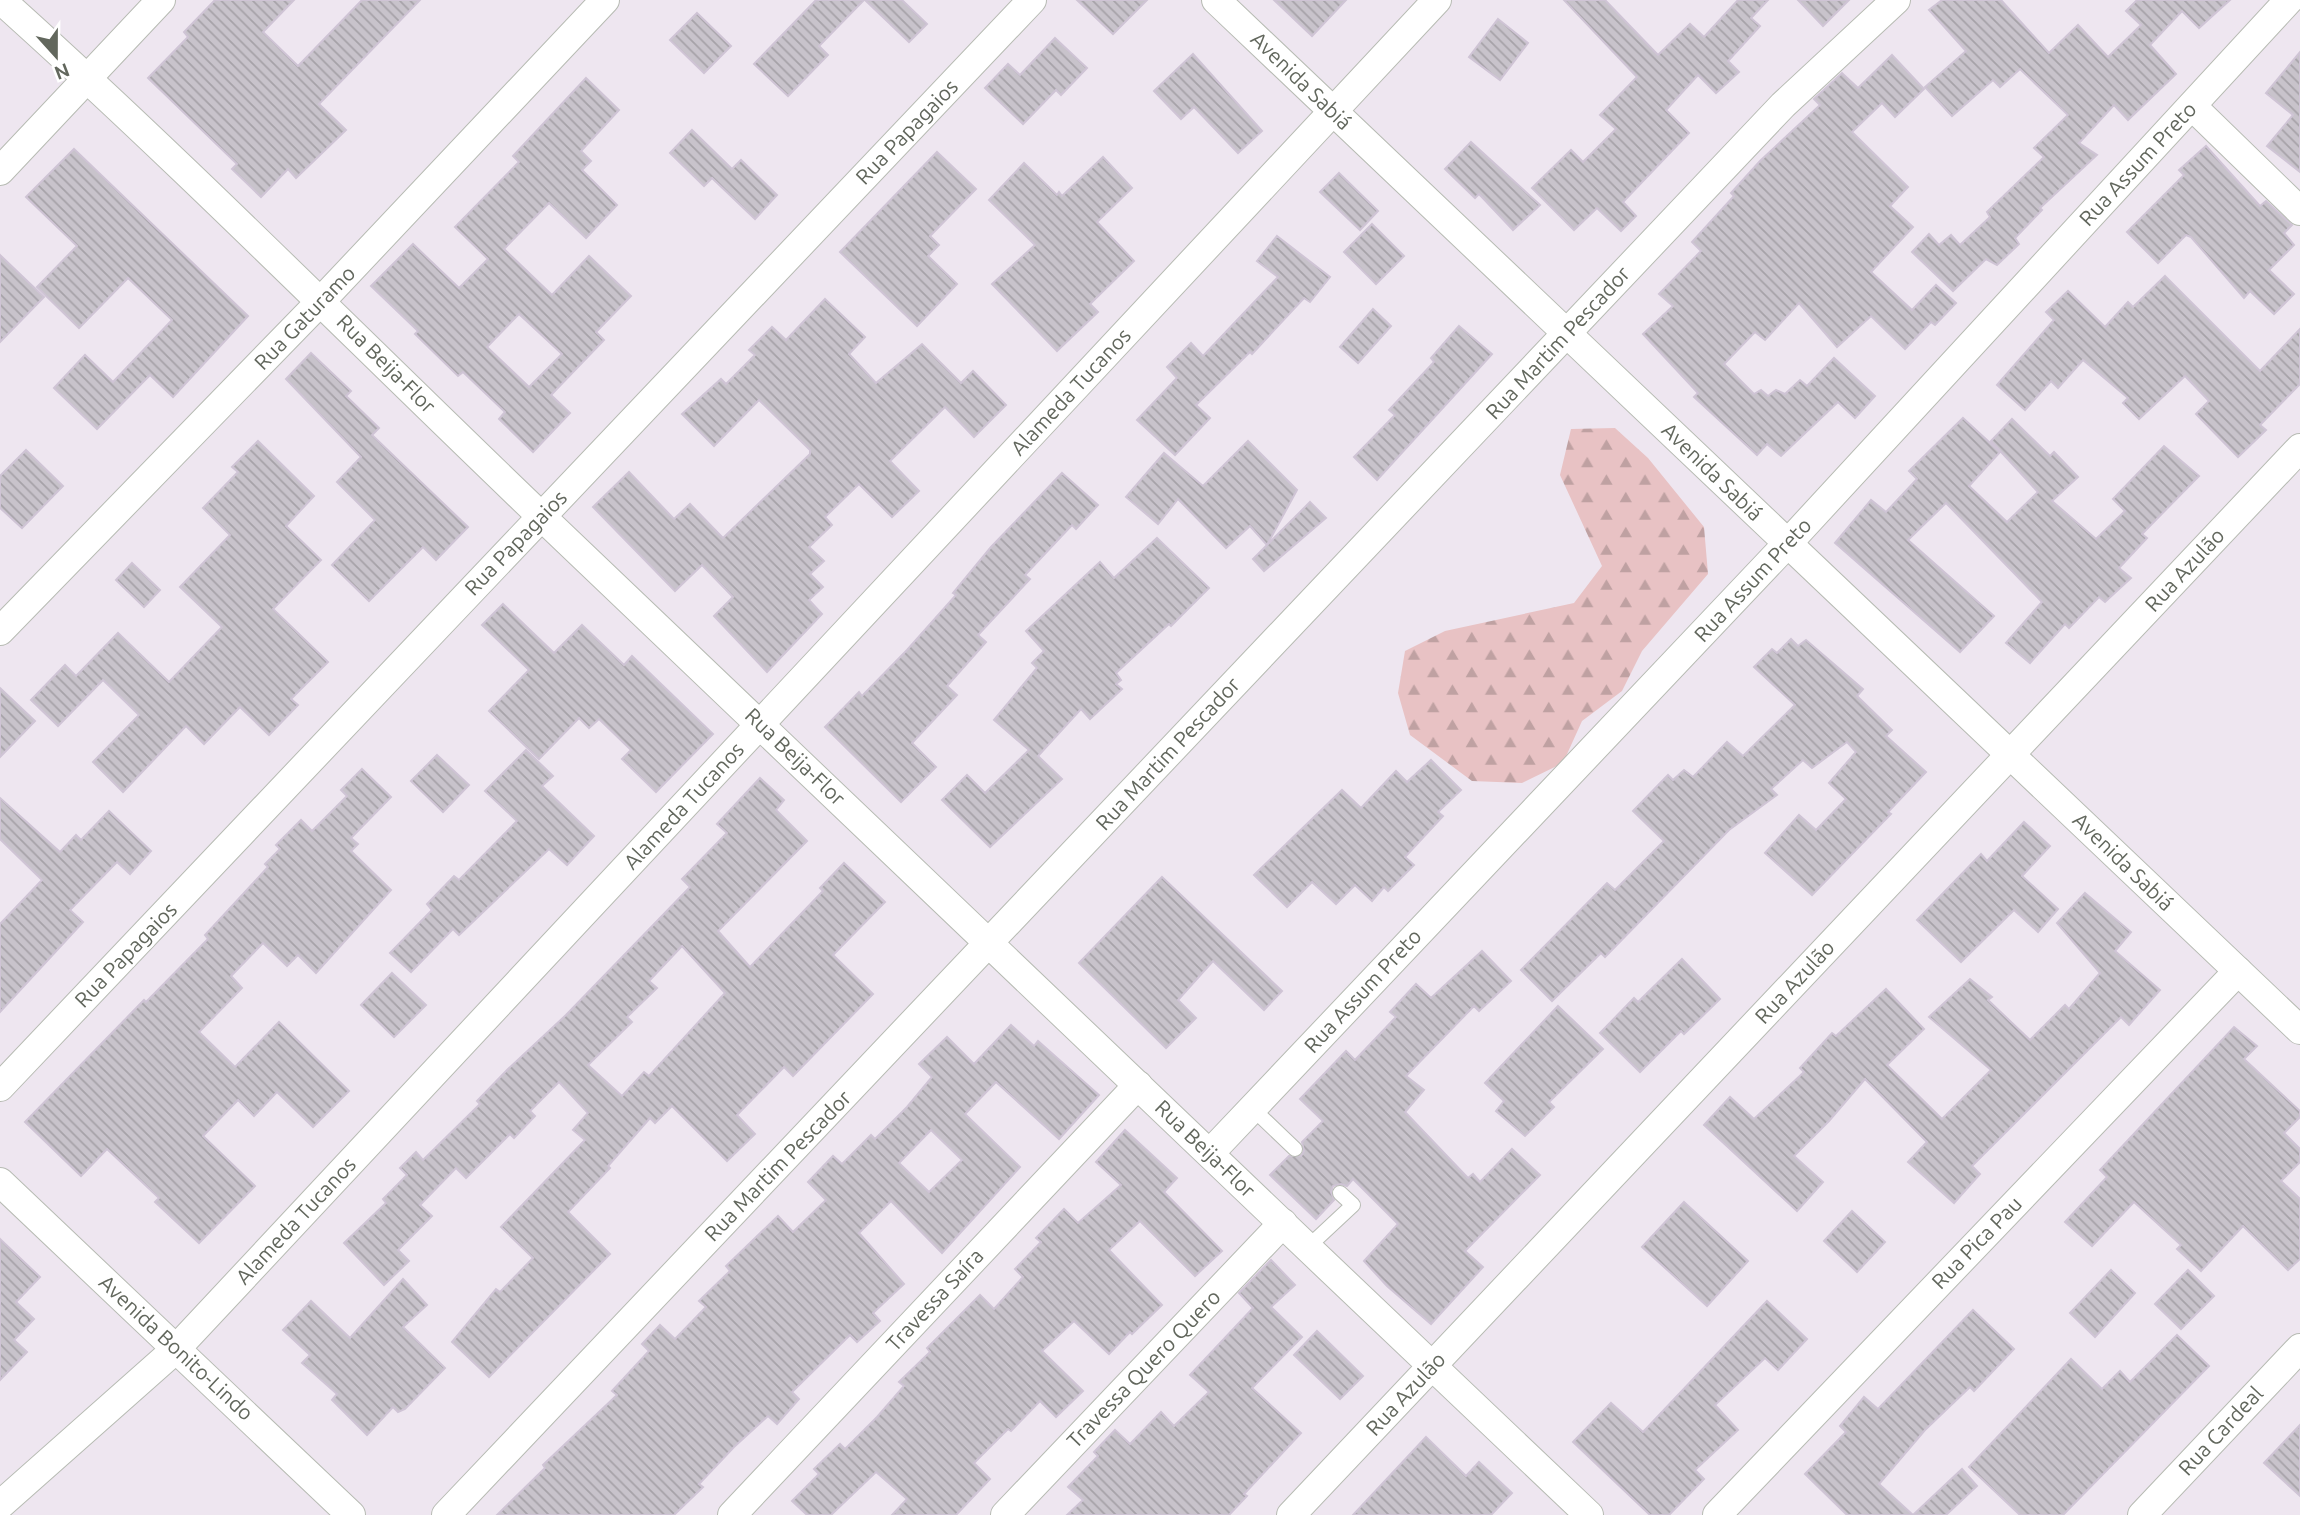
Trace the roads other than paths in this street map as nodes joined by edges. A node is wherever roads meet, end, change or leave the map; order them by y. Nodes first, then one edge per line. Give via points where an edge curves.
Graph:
1 (1, 0) edge
2 (162, 0) edge
3 (605, 0) edge
4 (1032, 0) edge
5 (1216, 0) edge
6 (1437, 0) edge
7 (1896, 0) edge
8 (2289, 0) edge
9 (86, 77) junction
10 (2192, 106) junction
11 (1333, 111) junction
12 (0, 171) edge
13 (2300, 211) edge
14 (321, 301) junction
15 (1567, 334) junction
16 (2300, 448) edge
17 (541, 517) junction
18 (1788, 543) junction
19 (0, 631) edge
20 (761, 724) junction
21 (2010, 755) junction
22 (990, 942) junction
23 (2238, 971) junction
24 (2300, 1030) edge
25 (1138, 1085) junction
26 (0, 1087) edge
27 (1252, 1108) junction
28 (1295, 1149) dead end
29 (1210, 1153) junction
30 (0, 1182) edge
31 (1340, 1193) dead end
32 (1283, 1223) junction
33 (1308, 1247) junction
34 (2300, 1348) edge
35 (176, 1349) junction
36 (1432, 1366) junction
37 (0, 1504) edge
38 (351, 1515) edge
39 (446, 1515) edge
40 (732, 1515) edge
41 (1005, 1515) edge
42 (1291, 1515) edge
43 (1589, 1515) edge
44 (1717, 1515) edge
45 (2142, 1515) edge

1 - 9 street, Rua Beija-Flor
2 - 9 street
3 - 14 street, Rua Gaturamo
4 - 17 street, Rua Papagaios
5 - 11 street, Avenida Sabiá
6 - 11 street, Alameda Tucanos
7 - 15 street, Rua Martim Pescador via 1783,105
8 - 10 street, Rua Assum Preto
9 - 12 street
9 - 14 street, Rua Beija-Flor
10 - 13 street
10 - 18 street, Rua Assum Preto
11 - 15 street, Avenida Sabiá
11 - 20 street, Alameda Tucanos
14 - 17 street, Rua Beija-Flor
14 - 19 street, Rua Gaturamo
15 - 18 street, Avenida Sabiá
15 - 22 street, Rua Martim Pescador
16 - 21 street, Rua Azulão
17 - 20 street, Rua Beija-Flor
17 - 26 street, Rua Papagaios
18 - 21 street, Avenida Sabiá
18 - 27 street, Rua Assum Preto
20 - 22 street, Rua Beija-Flor
20 - 35 street, Alameda Tucanos
21 - 23 street, Avenida Sabiá
21 - 36 street, Rua Azulão
22 - 25 street, Rua Beija-Flor
22 - 39 street, Rua Martim Pescador
23 - 24 street, Avenida Sabiá
23 - 44 street, Rua Pica Pau
25 - 29 street, Rua Beija-Flor
25 - 40 street, Travessa Saíra
27 - 28 lane
27 - 29 street, Rua Assum Preto
29 - 32 street, Rua Beija-Flor
30 - 35 street, Avenida Bonito-Lindo
31 - 33 lane via 1353,1205
32 - 33 street, Rua Beija-Flor
32 - 41 street, Travessa Quero Quero
33 - 36 street, Rua Beija-Flor
34 - 45 street, Rua Cardeal
35 - 37 street, Alameda Tucanos
35 - 38 street, Avenida Bonito-Lindo
36 - 42 street, Rua Azulão
36 - 43 street, Rua Beija-Flor

